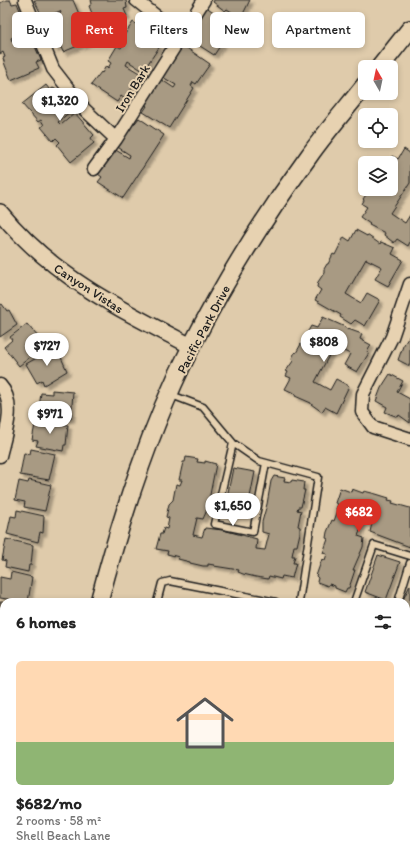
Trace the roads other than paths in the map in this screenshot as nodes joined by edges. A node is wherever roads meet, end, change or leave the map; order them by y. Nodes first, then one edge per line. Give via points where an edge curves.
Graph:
1 (25, 0) edge
2 (136, 0) edge
3 (204, 0) edge
4 (151, 12) edge
5 (196, 12) edge
6 (410, 29) edge
7 (173, 48) edge
8 (386, 60) edge
9 (358, 94) edge
10 (116, 139) junction
11 (94, 169) dead end
12 (0, 212) edge
13 (410, 284) edge
14 (191, 346) junction
15 (0, 385) edge
16 (169, 394) junction
17 (410, 439) edge
18 (233, 443) junction
19 (0, 456) edge
20 (266, 463) junction
21 (410, 556) edge
22 (410, 563) edge
23 (100, 598) edge
24 (158, 598) edge
25 (256, 598) edge
26 (300, 598) edge
27 (355, 598) edge
28 (399, 598) edge

1 - 10 street via 53,68 84,109
2 - 4 street
3 - 5 street, Iron Bark
6 - 8 main road
7 - 10 street, Iron Bark
9 - 14 main road, Pacific Park Drive via 309,156 248,246
10 - 11 street, Iron Bark
12 - 14 street, Canyon Vistas via 16,233 69,278
13 - 17 street via 392,337 363,394 362,412 373,427
14 - 16 main road, Pacific Park Drive
15 - 19 street via 5,390 9,412
16 - 18 lane via 203,407
16 - 23 main road, Pacific Park Drive via 146,449
18 - 20 lane
18 - 20 lane via 214,524 253,532
20 - 26 lane via 318,476
21 - 27 lane via 374,545
22 - 28 lane
24 - 25 lane via 162,584 170,581

